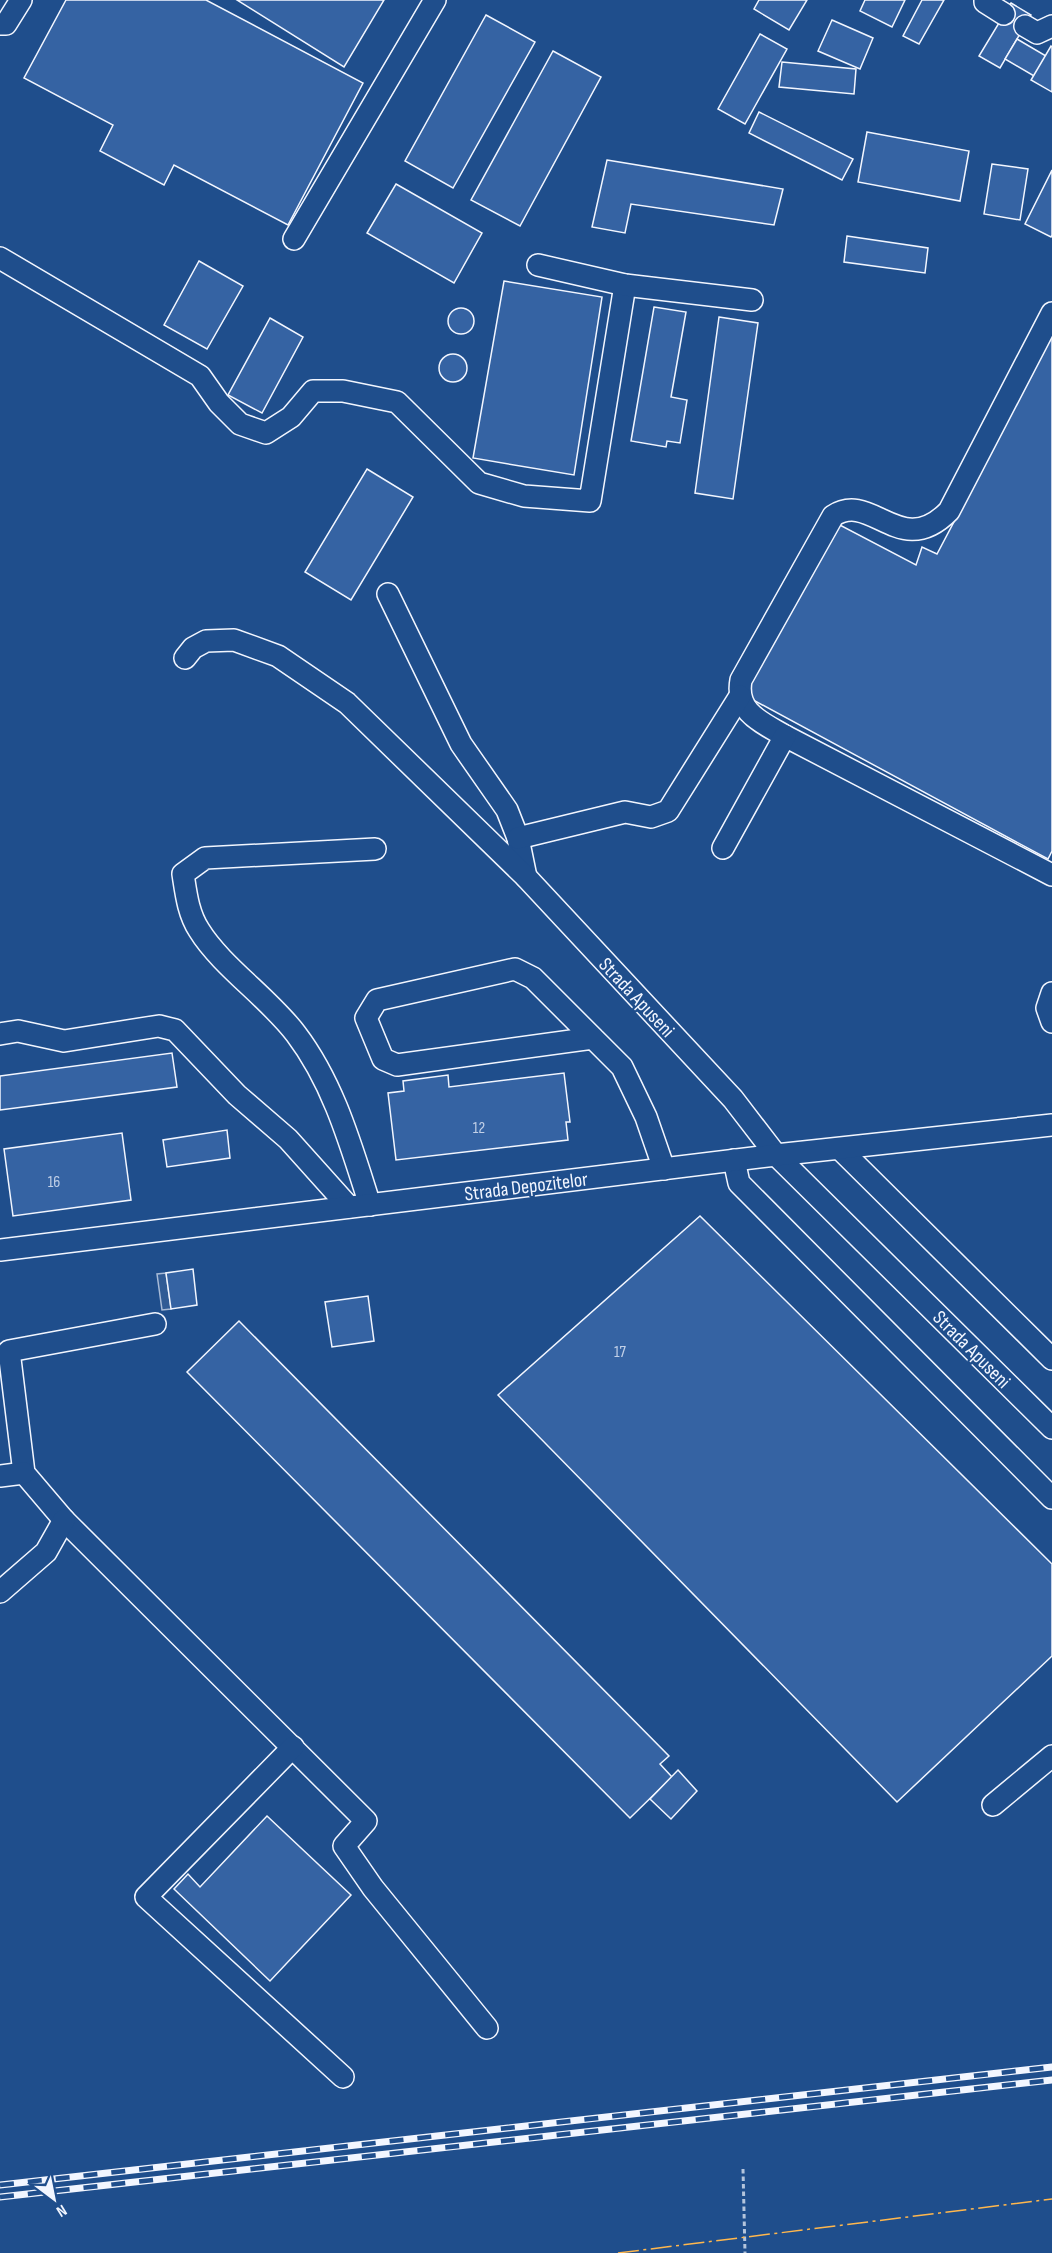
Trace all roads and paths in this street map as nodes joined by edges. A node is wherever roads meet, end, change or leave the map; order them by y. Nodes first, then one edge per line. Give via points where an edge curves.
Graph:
1 (21, 0) edge
2 (435, 0) edge
3 (985, 0) edge
4 (1004, 14) dead end
5 (0, 24) edge
6 (1025, 26) dead end
7 (1052, 26) edge
8 (294, 239) dead end
9 (0, 258) edge
10 (538, 266) dead end
11 (625, 285) junction
12 (752, 300) dead end
13 (1052, 313) edge
14 (388, 594) dead end
15 (185, 658) dead end
16 (740, 696) junction
17 (785, 736) junction
18 (518, 838) junction
19 (723, 848) dead end
20 (375, 849) dead end
21 (1052, 875) edge
22 (526, 877) junction
23 (1052, 993) edge
24 (1052, 1022) edge
25 (0, 1034) edge
26 (593, 1038) junction
27 (1052, 1125) edge
28 (840, 1149) junction
29 (776, 1155) junction
30 (734, 1160) junction
31 (664, 1169) junction
32 (370, 1205) junction
33 (349, 1207) junction
34 (0, 1250) edge
35 (155, 1324) dead end
36 (4, 1351) edge
37 (1052, 1359) edge
38 (1052, 1428) edge
39 (24, 1473) junction
40 (0, 1476) edge
41 (1052, 1498) edge
42 (64, 1520) junction
43 (0, 1592) edge
44 (292, 1747) junction
45 (1052, 1756) edge
46 (993, 1805) dead end
47 (487, 2028) dead end
48 (343, 2077) dead end
49 (743, 2169) dead end
50 (745, 2253) edge

1 - 5 street via 6,24
2 - 8 street
3 - 4 street
6 - 7 street via 1037,33
9 - 11 street via 200,376 240,424 266,433 291,417 313,391 342,391 397,402 479,483 524,496 590,501
10 - 11 street
11 - 12 street
13 - 16 street via 949,511 935,523 916,530 906,530 857,510 844,510 833,516 741,680
14 - 18 street via 462,744 507,810
15 - 22 street, Strada Apuseni via 206,641 234,640 262,649 301,670 347,703
16 - 17 street via 747,713
16 - 18 street via 668,811 651,818 625,812
17 - 19 street
17 - 21 street
18 - 22 street
20 - 32 street via 205,858 183,873 199,931 295,1033 315,1063 341,1115
22 - 29 street, Strada Apuseni via 733,1099
23 - 24 street via 1047,1008
25 - 33 street via 18,1031 64,1041 159,1026 176,1030 237,1095 288,1139
26 - 26 street via 397,1065 383,1059 366,1018 377,1000 515,969 533,978
26 - 31 street via 622,1067
27 - 28 street, Strada Depozitelor
28 - 29 street, Strada Depozitelor
28 - 37 street
29 - 30 street, Strada Depozitelor
29 - 38 street, Strada Apuseni
30 - 31 street, Strada Depozitelor
30 - 41 street via 739,1183
31 - 32 street, Strada Depozitelor
32 - 33 street, Strada Depozitelor
33 - 34 street, Strada Depozitelor
35 - 36 street
36 - 39 street
39 - 40 street
39 - 42 street
42 - 43 street via 46,1552
42 - 44 street
44 - 47 street via 366,1821 344,1846 373,1888
44 - 48 street via 146,1897
45 - 46 street
49 - 50 path

